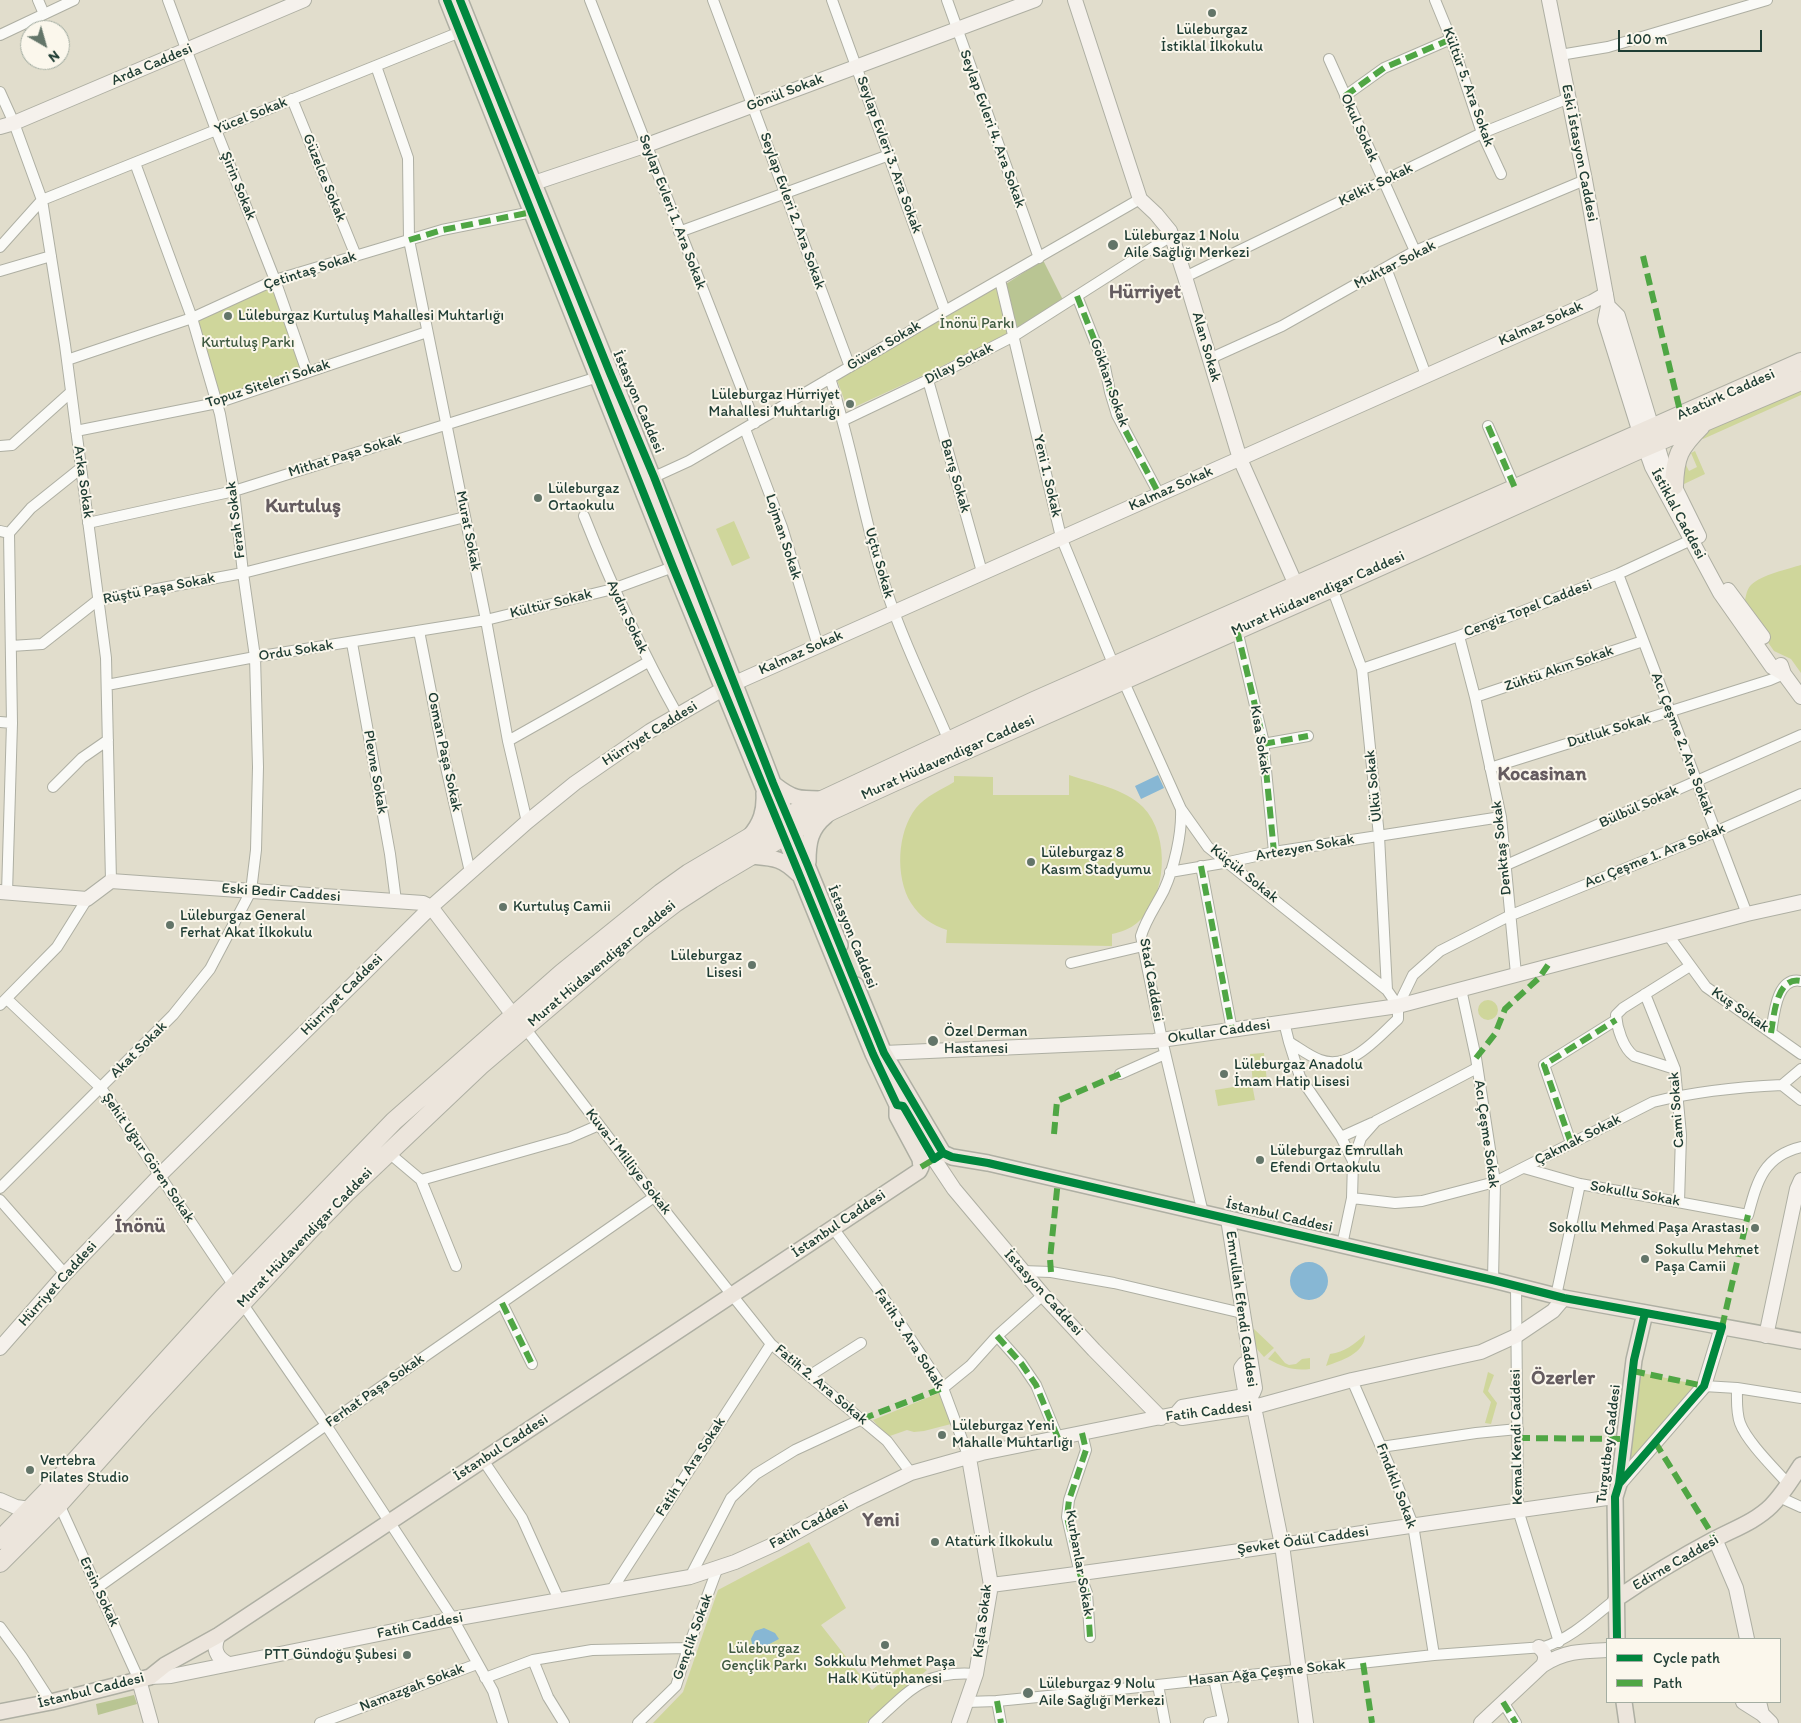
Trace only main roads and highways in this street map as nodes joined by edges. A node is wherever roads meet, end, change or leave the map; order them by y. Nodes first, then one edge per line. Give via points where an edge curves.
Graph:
1 (304, 0) edge
2 (447, 0) edge
3 (460, 0) edge
4 (1035, 0) edge
5 (1075, 0) edge
6 (1549, 0) edge
7 (465, 30) junction
8 (0, 127) edge
9 (528, 185) junction
10 (1607, 300) junction
11 (1801, 362) edge
12 (604, 375) junction
13 (1801, 381) edge
14 (1705, 421) junction
15 (1648, 438) junction
16 (1240, 459) junction
17 (1674, 486) junction
18 (1296, 585) junction
19 (1724, 590) junction
20 (1118, 673) junction
21 (729, 686) junction
22 (1801, 697) edge
23 (768, 786) junction
24 (828, 805) junction
25 (785, 826) junction
26 (750, 836) junction
27 (750, 856) junction
28 (805, 872) junction
29 (3, 893) edge
30 (1801, 902) edge
31 (431, 907) junction
32 (519, 1021) junction
33 (878, 1054) junction
34 (897, 1105) junction
35 (1801, 1180) edge
36 (1228, 1219) junction
37 (1560, 1297) junction
38 (1645, 1313) junction
39 (1722, 1327) junction
40 (1766, 1336) junction
41 (1801, 1341) edge
42 (0, 1348) edge
43 (1252, 1401) junction
44 (1162, 1418) junction
45 (969, 1458) junction
46 (1801, 1465) edge
47 (1617, 1490) junction
48 (0, 1500) edge
49 (30, 1509) junction
50 (1715, 1539) junction
51 (0, 1540) edge
52 (1282, 1544) junction
53 (0, 1563) edge
54 (991, 1586) junction
55 (1616, 1599) junction
56 (219, 1635) junction
57 (1617, 1638) edge
58 (1747, 1638) edge
59 (1539, 1647) road end
60 (1606, 1650) edge
61 (229, 1664) junction
62 (1543, 1665) junction
63 (144, 1678) junction
64 (1624, 1703) edge
65 (1745, 1703) edge
66 (0, 1712) edge
67 (1764, 1713) edge
68 (151, 1723) edge
69 (959, 1723) edge
70 (1306, 1723) edge
71 (1481, 1723) edge
72 (1627, 1723) edge

1 - 8 main road, Arda Caddesi
2 - 7 main road, İstasyon Caddesi
3 - 7 main road, İstasyon Caddesi
4 - 9 main road, Gönül Sokak via 647,145
5 - 16 main road, Alan Sokak via 1140,199 1170,231
6 - 10 main road, Eski İstasyon Caddesi
7 - 9 main road, İstasyon Caddesi
9 - 12 main road, İstasyon Caddesi
9 - 12 main road, İstasyon Caddesi via 532,212
10 - 15 main road, Eski İstasyon Caddesi via 1618,316
10 - 16 main road, Kalmaz Sokak via 1592,302
11 - 15 highway, Atatürk Caddesi
12 - 21 main road, İstasyon Caddesi
13 - 14 highway, Atatürk Caddesi
14 - 15 highway, Atatürk Caddesi
14 - 17 highway via 1678,455
15 - 17 main road, İstiklal Caddesi
15 - 18 highway, Murat Hüdavendigar Caddesi via 1515,488
15 - 19 main road, İstiklal Caddesi via 1652,467 1691,540
15 - 20 highway, Murat Hüdavendigar Caddesi via 1332,588 1237,630
16 - 18 main road, Alan Sokak
16 - 21 main road, Kalmaz Sokak
17 - 19 main road, İstiklal Caddesi
18 - 20 highway, Murat Hüdavendigar Caddesi
19 - 22 main road, İstiklal Caddesi via 1772,667 1784,674
20 - 24 highway, Murat Hüdavendigar Caddesi
20 - 24 highway, Murat Hüdavendigar Caddesi via 949,741
21 - 23 main road, İstasyon Caddesi
21 - 31 main road, Hürriyet Caddesi via 677,714 610,757 527,822
23 - 24 main road via 790,797
23 - 25 main road, İstasyon Caddesi
23 - 26 main road via 761,820
24 - 25 highway, Murat Hüdavendigar Caddesi
24 - 28 main road via 810,837
25 - 26 highway, Murat Hüdavendigar Caddesi
25 - 27 highway, Murat Hüdavendigar Caddesi
25 - 28 main road, İstasyon Caddesi
26 - 32 highway, Murat Hüdavendigar Caddesi via 661,893 562,973
27 - 28 main road via 778,859
27 - 32 highway, Murat Hüdavendigar Caddesi via 691,892
28 - 33 main road, İstasyon Caddesi
29 - 31 main road, Eski Bedir Caddesi via 87,899 111,881 423,903
30 - 33 main road, Okullar Caddesi via 1398,1006 1232,1030 1163,1047
31 - 32 main road
31 - 42 main road, Hürriyet Caddesi via 160,1175 65,1274
32 - 49 highway, Murat Hüdavendigar Caddesi via 394,1121 234,1286
32 - 53 highway, Murat Hüdavendigar Caddesi via 480,1066 346,1193 59,1504
33 - 34 main road, İstasyon Caddesi
33 - 36 main road, İstanbul Caddesi via 943,1153
34 - 44 main road, İstasyon Caddesi via 903,1106 954,1189 1022,1271
34 - 56 main road, İstanbul Caddesi via 897,1116 920,1159 921,1167 916,1173
35 - 40 main road
36 - 37 main road, İstanbul Caddesi
36 - 43 main road, Emrullah Efendi Caddesi via 1255,1388
37 - 38 main road, İstanbul Caddesi
37 - 43 main road, Fatih Caddesi via 1553,1311 1516,1336 1481,1352
38 - 39 main road, İstanbul Caddesi
38 - 47 main road, Turgutbey Caddesi via 1634,1360
39 - 40 main road, İstanbul Caddesi
39 - 47 main road via 1704,1386
40 - 41 main road, İstanbul Caddesi
43 - 44 main road, Fatih Caddesi via 1182,1418 1176,1414
43 - 52 main road, Emrullah Efendi Caddesi
44 - 45 main road, Fatih Caddesi
45 - 54 main road, Kışla Sokak
45 - 61 main road, Fatih Caddesi via 911,1473 775,1544 690,1577 453,1619
46 - 50 main road, Edirne Caddesi via 1771,1506
47 - 52 main road, Şevket Ödül Caddesi via 1518,1510
47 - 55 main road, Turgutbey Caddesi
48 - 49 main road via 16,1508
49 - 51 highway, Murat Hüdavendigar Caddesi
50 - 55 main road, Edirne Caddesi
50 - 58 main road via 1736,1588
52 - 54 main road, Şevket Ödül Caddesi
52 - 70 main road, Emrullah Efendi Caddesi
54 - 69 main road, Kışla Sokak via 976,1674
55 - 57 main road, Turgutbey Caddesi
56 - 61 main road via 216,1651
56 - 63 main road, İstanbul Caddesi
59 - 62 main road via 1546,1658
60 - 62 main road via 1563,1654
61 - 63 main road, Fatih Caddesi
62 - 71 main road
63 - 66 main road, İstanbul Caddesi
63 - 68 main road
64 - 72 main road
65 - 67 main road

